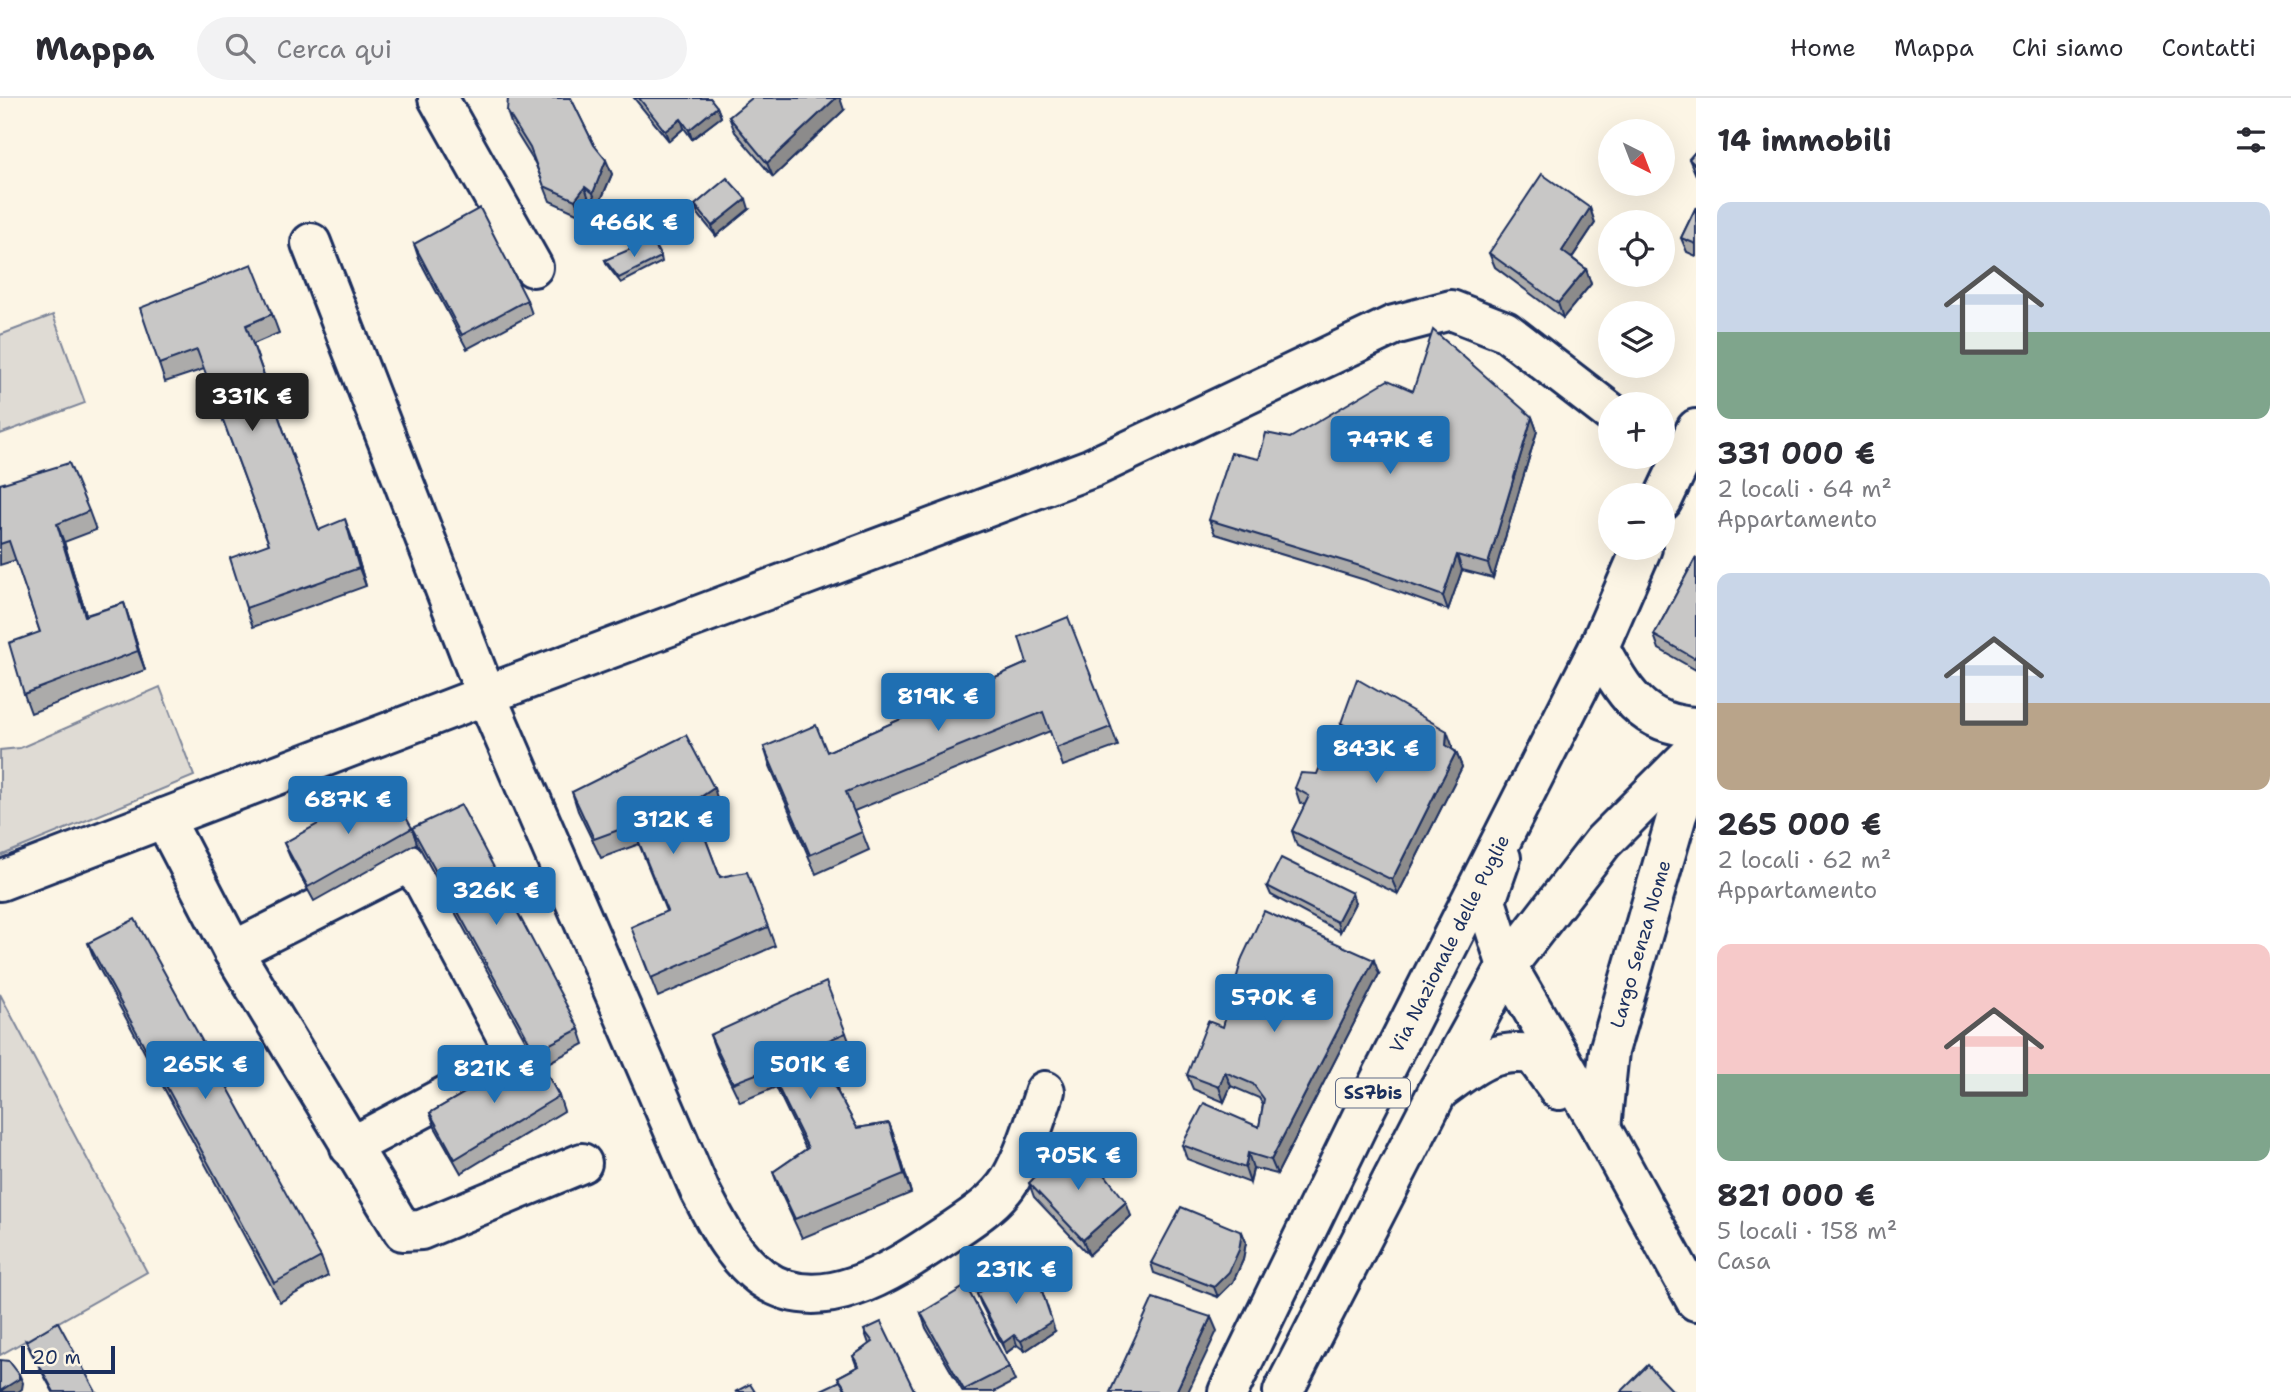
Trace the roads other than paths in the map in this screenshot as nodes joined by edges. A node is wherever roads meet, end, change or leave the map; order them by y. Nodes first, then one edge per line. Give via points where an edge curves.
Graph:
1 (438, 98) edge
2 (311, 243) dead end
3 (533, 267) dead end
4 (1598, 403) edge
5 (1679, 448) edge
6 (1668, 483) edge
7 (1637, 560) edge
8 (1599, 647) junction
9 (486, 695) junction
10 (1696, 727) edge
11 (1696, 749) edge
12 (1696, 764) edge
13 (1522, 797) junction
14 (163, 818) junction
15 (0, 881) edge
16 (233, 951) junction
17 (1507, 966) junction
18 (1045, 1091) dead end
19 (1438, 1091) junction
20 (1601, 1128) junction
21 (351, 1147) junction
22 (582, 1163) dead end
23 (1696, 1301) edge
24 (1228, 1392) edge
25 (1283, 1392) edge

1 - 3 street
2 - 9 street
4 - 9 street via 1506,331 1451,310 1394,325 1092,468
5 - 6 street
7 - 8 street, Via Nazionale delle Puglie / SS7bis
8 - 10 street via 1640,709 1675,726
8 - 13 street, Via Nazionale delle Puglie / SS7bis
9 - 14 street
9 - 18 street via 699,1191 733,1252 762,1278 786,1290 807,1292 856,1287 902,1265 979,1213 1009,1182
11 - 17 street, SS7bis via 1603,842
12 - 20 street, Largo Senza Nome via 1609,1051
13 - 17 street via 1486,901
13 - 24 street, Via Nazionale delle Puglie / SS7bis
14 - 15 street
14 - 16 street
16 - 21 street
16 - 21 street via 407,863 423,880 511,1045 511,1056 506,1064
17 - 19 street, SS7bis
17 - 20 street
19 - 20 street via 1491,1055 1533,1054 1575,1112
19 - 25 street, SS7bis
20 - 23 street
21 - 22 street via 403,1231 421,1230

